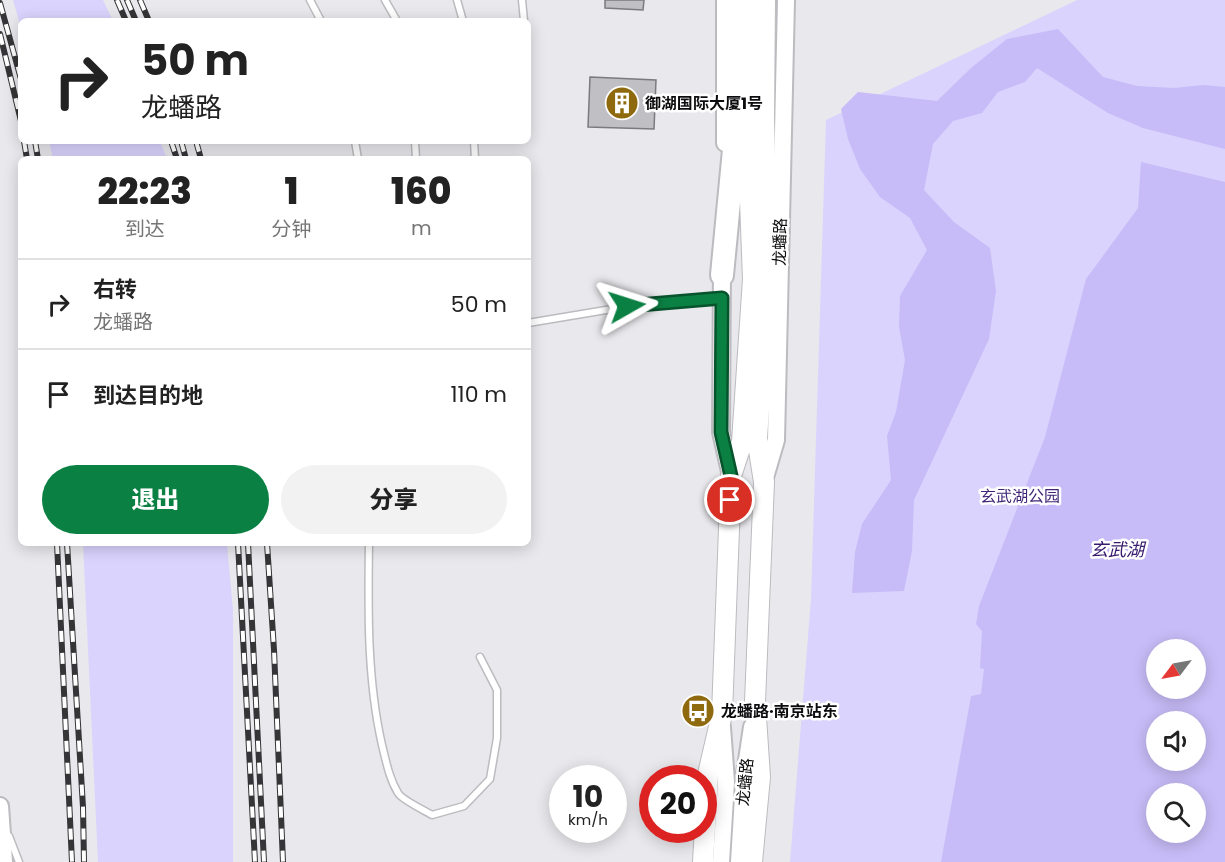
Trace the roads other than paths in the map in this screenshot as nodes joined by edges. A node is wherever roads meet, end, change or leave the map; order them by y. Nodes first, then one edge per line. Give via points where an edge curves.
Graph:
1 (310, 0) edge
2 (385, 0) edge
3 (457, 0) edge
4 (522, 0) edge
5 (725, 0) edge
6 (738, 0) edge
7 (750, 0) edge
8 (765, 0) edge
9 (786, 0) edge
10 (319, 18) edge
11 (395, 18) edge
12 (462, 18) edge
13 (524, 18) edge
14 (722, 275) junction
15 (722, 298) junction
16 (531, 322) edge
17 (749, 440) junction
18 (731, 476) junction
19 (764, 482) junction
20 (369, 546) edge
21 (480, 657) dead end
22 (755, 702) junction
23 (722, 714) junction
24 (1, 812) edge
25 (4, 862) edge
26 (19, 862) edge
27 (703, 862) edge
28 (721, 862) edge
29 (739, 862) edge
30 (752, 862) edge

1 - 10 lane
2 - 11 lane
3 - 12 lane
4 - 13 lane
5 - 14 street, 龙蟠路
6 - 14 highway via 738,108
7 - 17 main road, 龙蟠路 via 753,279
8 - 17 main road, 龙蟠路 via 768,279
9 - 19 street, 龙蟠路 via 776,440
14 - 15 street, 龙蟠路
15 - 16 lane via 648,303
15 - 18 street, 龙蟠路 via 721,432
17 - 18 main road, 龙蟠路
17 - 19 main road, 龙蟠路
18 - 23 main road, 龙蟠路
19 - 22 main road, 龙蟠路
20 - 21 lane via 371,673 378,728 399,795 432,815 464,806 490,779 497,738 497,690
22 - 29 street, 龙蟠路 via 744,780
22 - 30 main road, 龙蟠路 via 760,777
23 - 27 main road, 龙蟠路 via 708,774
23 - 28 street, 龙蟠路 via 726,782
24 - 25 street
24 - 26 lane

